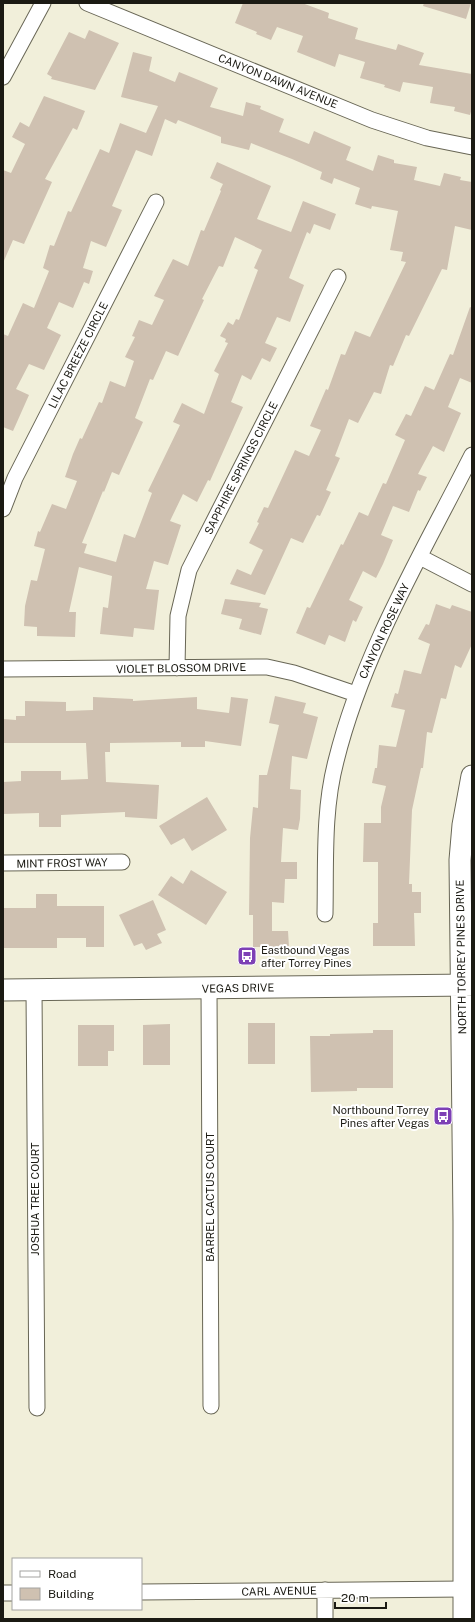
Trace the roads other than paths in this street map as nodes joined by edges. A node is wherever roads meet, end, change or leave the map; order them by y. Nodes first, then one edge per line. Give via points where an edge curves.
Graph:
1 (43, 3) edge
2 (87, 3) edge
3 (3, 77) edge
4 (472, 147) edge
5 (156, 202) dead end
6 (338, 276) dead end
7 (472, 455) edge
8 (3, 509) edge
9 (420, 557) junction
10 (472, 584) edge
11 (177, 668) junction
12 (3, 669) edge
13 (356, 694) junction
14 (472, 776) edge
15 (122, 862) dead end
16 (3, 863) edge
17 (325, 914) dead end
18 (467, 985) edge
19 (209, 988) junction
20 (3, 990) edge
21 (34, 990) junction
22 (211, 1406) dead end
23 (36, 1408) dead end
24 (464, 1589) junction
25 (325, 1590) junction
26 (142, 1592) edge
27 (325, 1619) edge
28 (464, 1619) edge

1 - 3 street
2 - 4 street, CANYON DAWN AVENUE via 372,120 427,138
5 - 8 street, LILAC BREEZE CIRCLE via 15,478
6 - 11 street, SAPPHIRE SPRINGS CIRCLE via 189,570 178,616
7 - 9 street, CANYON ROSE WAY
9 - 10 street
9 - 13 street, CANYON ROSE WAY via 374,647
11 - 12 street, VIOLET BLOSSOM DRIVE
11 - 13 street, VIOLET BLOSSOM DRIVE via 267,667 294,673
13 - 17 street, CANYON ROSE WAY via 335,762 328,806
14 - 18 main road, NORTH TORREY PINES DRIVE via 460,860
15 - 16 street, MINT FROST WAY
18 - 19 main road, VEGAS DRIVE
18 - 24 main road, NORTH TORREY PINES DRIVE
19 - 21 main road, VEGAS DRIVE
19 - 22 street, BARREL CACTUS COURT
20 - 21 main road, VEGAS DRIVE
21 - 23 street, JOSHUA TREE COURT
24 - 25 street, CARL AVENUE
24 - 28 main road, NORTH TORREY PINES DRIVE
25 - 26 street, CARL AVENUE
25 - 27 street

